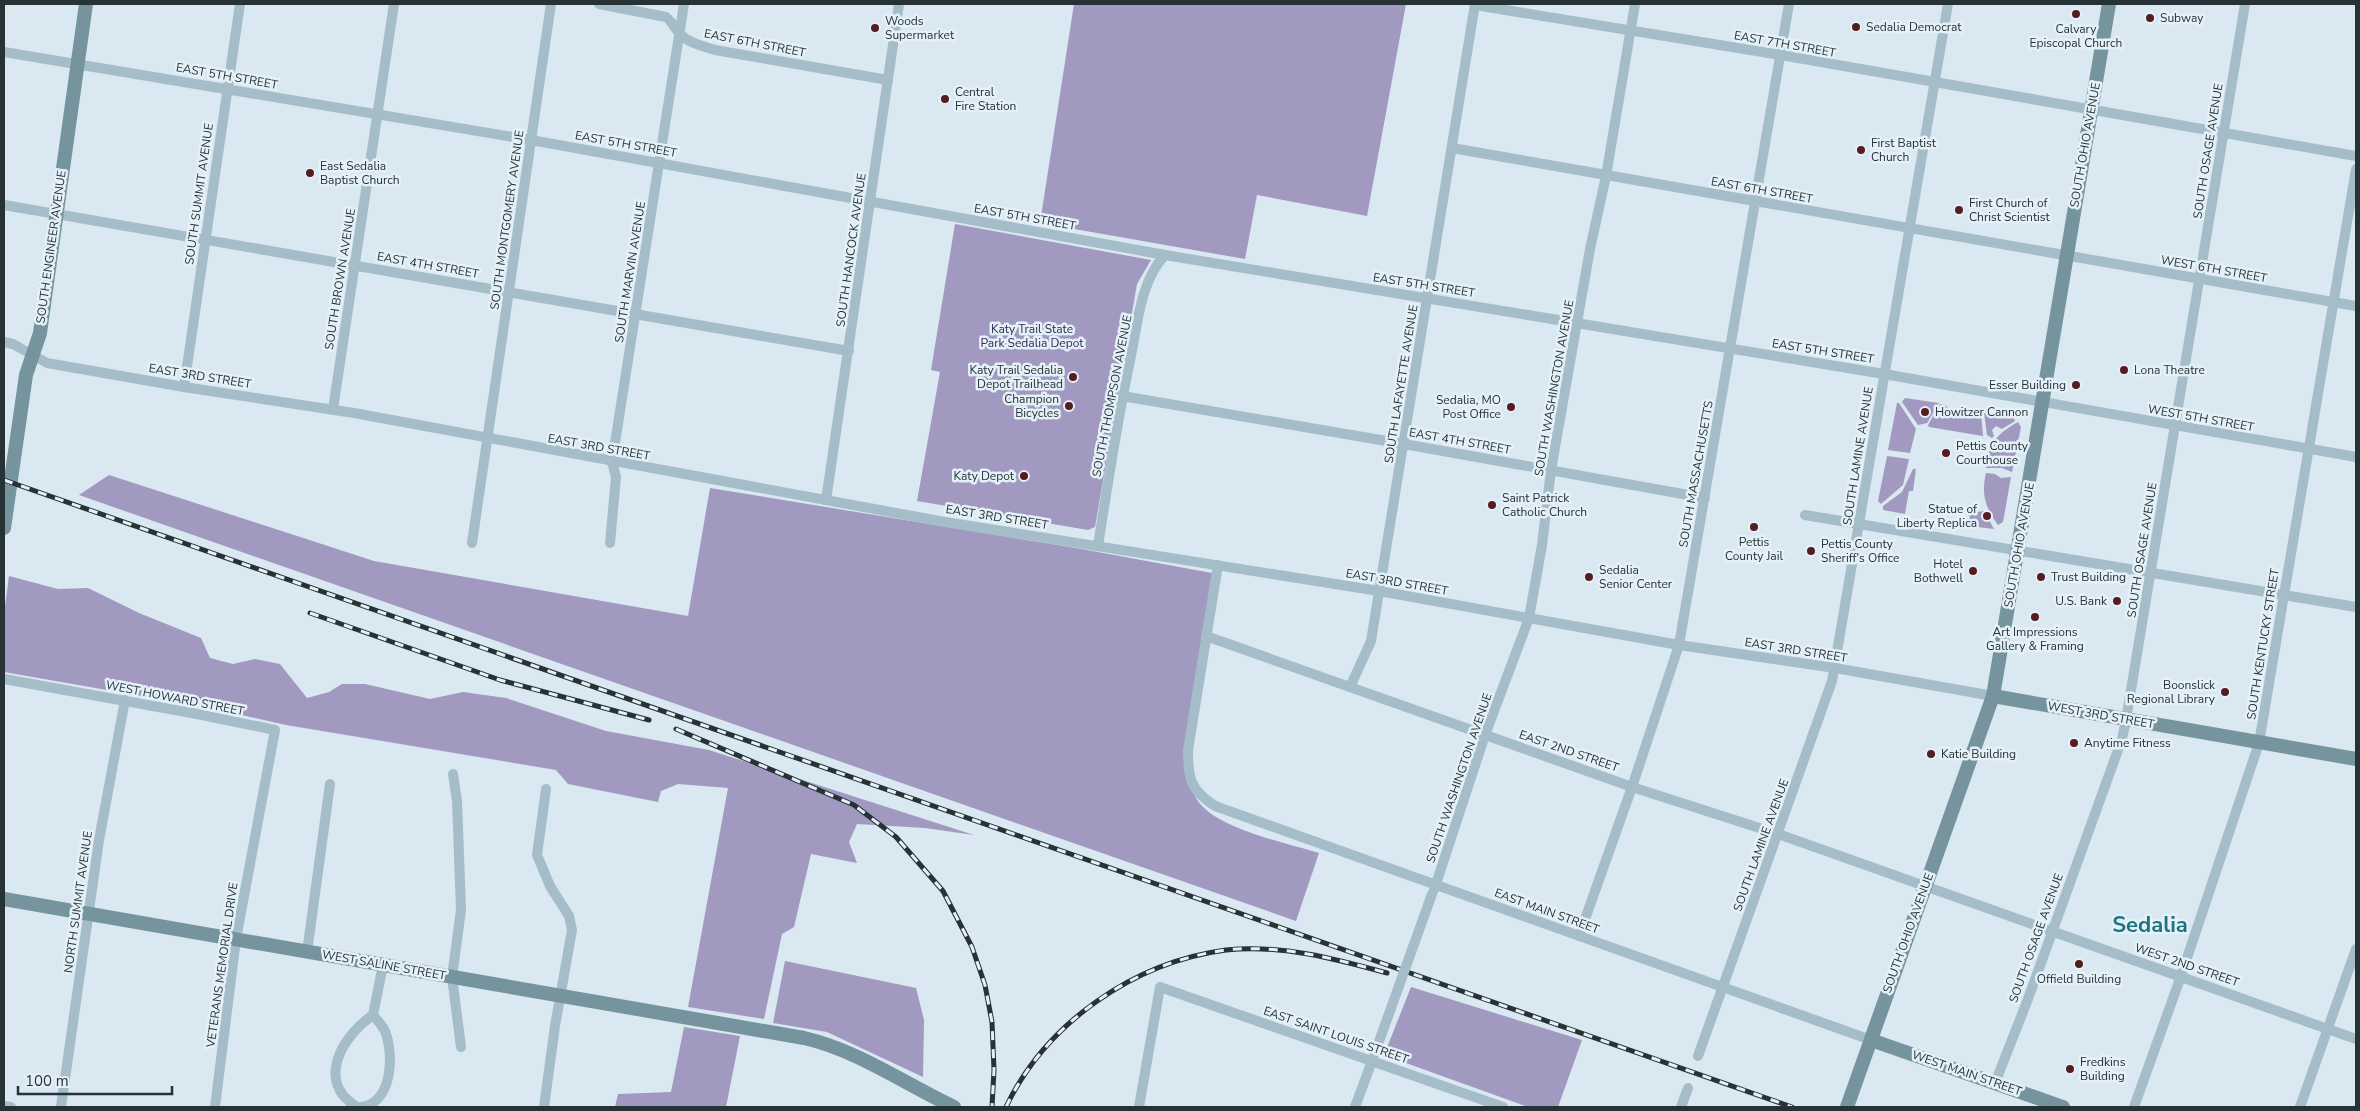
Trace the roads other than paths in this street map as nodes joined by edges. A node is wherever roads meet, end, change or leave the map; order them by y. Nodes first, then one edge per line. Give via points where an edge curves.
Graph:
1 (86, 4) edge
2 (240, 4) edge
3 (394, 4) edge
4 (550, 4) edge
5 (599, 4) edge
6 (684, 4) edge
7 (899, 4) edge
8 (1635, 4) edge
9 (1789, 4) edge
10 (1948, 4) edge
11 (2109, 4) edge
12 (2245, 4) edge
13 (1475, 5) edge
14 (1630, 31) junction
15 (679, 34) junction
16 (4, 52) edge
17 (1780, 55) junction
18 (77, 64) junction
19 (888, 80) junction
20 (1934, 83) junction
21 (227, 89) junction
22 (2091, 111) junction
23 (377, 114) junction
24 (2224, 134) junction
25 (531, 140) junction
26 (1452, 148) junction
27 (2356, 156) edge
28 (660, 163) junction
29 (2356, 169) edge
30 (1606, 176) junction
31 (1756, 201) junction
32 (870, 203) junction
33 (4, 205) edge
34 (55, 214) junction
35 (1909, 228) junction
36 (205, 239) junction
37 (1165, 255) junction
38 (2067, 255) junction
39 (356, 265) junction
40 (2199, 279) junction
41 (509, 291) junction
42 (1428, 298) junction
43 (2334, 302) junction
44 (2356, 306) edge
45 (637, 313) junction
46 (1578, 323) junction
47 (4, 342) edge
48 (1730, 349) junction
49 (848, 351) junction
50 (32, 355) junction
51 (1884, 374) junction
52 (184, 387) junction
53 (1122, 396) junction
54 (2042, 403) junction
55 (333, 409) junction
56 (2175, 426) junction
57 (488, 439) junction
58 (1404, 444) junction
59 (2309, 449) junction
60 (2356, 457) edge
61 (612, 462) junction
62 (1551, 470) junction
63 (1705, 498) junction
64 (826, 500) junction
65 (1805, 515) dead end
66 (1860, 524) junction
67 (4, 528) edge
68 (472, 543) dead end
69 (610, 543) dead end
70 (1098, 546) junction
71 (2018, 551) junction
72 (1218, 565) junction
73 (2151, 572) junction
74 (1379, 591) junction
75 (2284, 595) junction
76 (2356, 607) edge
77 (1529, 618) junction
78 (1206, 636) junction
79 (1679, 645) junction
80 (1835, 668) junction
81 (4, 679) edge
82 (1350, 687) junction
83 (1993, 696) junction
84 (125, 700) junction
85 (2126, 720) junction
86 (1485, 735) junction
87 (2260, 743) junction
88 (2356, 759) edge
89 (454, 774) dead end
90 (330, 784) dead end
91 (1632, 787) junction
92 (546, 789) dead end
93 (262, 798) joint
94 (1778, 834) junction
95 (1925, 886) junction
96 (1434, 889) junction
97 (4, 899) edge
98 (88, 914) junction
99 (2051, 932) junction
100 (1579, 936) junction
101 (236, 939) junction
102 (2356, 949) edge
103 (307, 952) junction
104 (383, 965) junction
105 (2181, 976) junction
106 (452, 977) junction
107 (1723, 987) junction
108 (561, 997) junction
109 (373, 1015) junction
110 (2328, 1029) junction
111 (2356, 1039) edge
112 (1871, 1040) junction
113 (461, 1047) dead end
114 (1698, 1056) dead end
115 (1372, 1061) junction
116 (1995, 1083) junction
117 (1688, 1088) dead end
118 (4, 1106) edge
119 (11, 1107) edge
120 (61, 1107) edge
121 (215, 1107) edge
122 (359, 1107) edge
123 (544, 1107) edge
124 (954, 1107) edge
125 (1139, 1107) edge
126 (1355, 1107) edge
127 (1503, 1107) edge
128 (1681, 1107) edge
129 (1847, 1107) edge
130 (2063, 1107) edge
131 (2134, 1107) edge
132 (2300, 1107) edge

1 - 18 street, SOUTH ENGINEER AVENUE
2 - 21 street, SOUTH SUMMIT AVENUE
3 - 23 street, SOUTH BROWN AVENUE
4 - 25 street, SOUTH MONTGOMERY AVENUE
5 - 15 street, EAST 6TH STREET via 666,17 674,23
6 - 15 street, SOUTH MARVIN AVENUE
7 - 19 street, SOUTH HANCOCK AVENUE
8 - 14 street, SOUTH WASHINGTON AVENUE
9 - 17 street, SOUTH MASSACHUSETTS
10 - 20 street, SOUTH LAMINE AVENUE
11 - 22 street, SOUTH OHIO AVENUE
12 - 24 street, SOUTH OSAGE AVENUE
13 - 14 street, EAST 7TH STREET
13 - 26 street, SOUTH LAFAYETTE AVENUE
14 - 17 street, EAST 7TH STREET
14 - 30 street, SOUTH WASHINGTON AVENUE
15 - 19 street, EAST 6TH STREET via 690,42 715,50
15 - 28 street, SOUTH MARVIN AVENUE
16 - 18 street, EAST 5TH STREET
17 - 20 street, EAST 7TH STREET
17 - 31 street, SOUTH MASSACHUSETTS
18 - 21 street, EAST 5TH STREET
18 - 34 street, SOUTH ENGINEER AVENUE
19 - 32 street, SOUTH HANCOCK AVENUE
20 - 22 street, EAST 7TH STREET
20 - 35 street, SOUTH LAMINE AVENUE
21 - 23 street, EAST 5TH STREET
21 - 36 street, SOUTH SUMMIT AVENUE
22 - 24 street, EAST 7TH STREET
22 - 38 street, SOUTH OHIO AVENUE
23 - 25 street, EAST 5TH STREET
23 - 39 street, SOUTH BROWN AVENUE
24 - 27 street, EAST 7TH STREET
24 - 40 street, SOUTH OSAGE AVENUE
25 - 28 street, EAST 5TH STREET
25 - 41 street, SOUTH MONTGOMERY AVENUE
26 - 30 street, EAST 6TH STREET
26 - 42 street, SOUTH LAFAYETTE AVENUE
28 - 32 street, EAST 5TH STREET
28 - 45 street, SOUTH MARVIN AVENUE
29 - 43 street, SOUTH KENTUCKY STREET
30 - 31 street, EAST 6TH STREET
30 - 46 street, SOUTH WASHINGTON AVENUE
31 - 35 street, EAST 6TH STREET
31 - 48 street, SOUTH MASSACHUSETTS
32 - 37 street, EAST 5TH STREET
32 - 49 street, SOUTH HANCOCK AVENUE
33 - 34 street, EAST 4TH STREET
34 - 36 street, EAST 4TH STREET
34 - 50 street, SOUTH ENGINEER AVENUE via 40,333
35 - 38 street, EAST 6TH STREET
35 - 51 street, SOUTH LAMINE AVENUE
36 - 39 street, EAST 4TH STREET
36 - 52 street, SOUTH SUMMIT AVENUE
37 - 42 street, EAST 5TH STREET
37 - 53 street, SOUTH THOMPSON AVENUE via 1157,263 1148,282
38 - 40 street, WEST 6TH STREET
38 - 54 street, SOUTH OHIO AVENUE
39 - 41 street, EAST 4TH STREET
39 - 55 street, SOUTH BROWN AVENUE
40 - 43 street, WEST 6TH STREET
40 - 56 street, SOUTH OSAGE AVENUE
41 - 45 street, EAST 4TH STREET
41 - 57 street, SOUTH MONTGOMERY AVENUE
42 - 46 street, EAST 5TH STREET
42 - 58 street, SOUTH LAFAYETTE AVENUE
43 - 44 street, WEST 6TH STREET
43 - 59 street, SOUTH KENTUCKY STREET
45 - 49 street, EAST 4TH STREET
45 - 61 street, SOUTH MARVIN AVENUE
46 - 48 street, EAST 5TH STREET
46 - 62 street, SOUTH WASHINGTON AVENUE
47 - 50 street, EAST 3RD STREET
48 - 51 street, EAST 5TH STREET
48 - 63 street, SOUTH MASSACHUSETTS
49 - 64 street, SOUTH HANCOCK AVENUE
50 - 52 street, EAST 3RD STREET via 47,364
50 - 67 street, SOUTH ENGINEER AVENUE via 26,375
51 - 54 street, EAST 5TH STREET
51 - 66 street, SOUTH LAMINE AVENUE
52 - 55 street, EAST 3RD STREET
53 - 58 street, EAST 4TH STREET
53 - 70 street, SOUTH THOMPSON AVENUE
54 - 56 street, WEST 5TH STREET
54 - 71 street, SOUTH OHIO AVENUE
55 - 57 street, EAST 3RD STREET
56 - 59 street, WEST 5TH STREET
56 - 73 street, SOUTH OSAGE AVENUE
57 - 61 street, EAST 3RD STREET
57 - 68 street, SOUTH MONTGOMERY AVENUE
58 - 62 street, EAST 4TH STREET
58 - 74 street, SOUTH LAFAYETTE AVENUE
59 - 60 street, WEST 5TH STREET
59 - 75 street, SOUTH KENTUCKY STREET
61 - 64 street, EAST 3RD STREET
61 - 69 street, SOUTH MARVIN AVENUE via 616,487
62 - 63 street, EAST 4TH STREET
62 - 77 street, SOUTH WASHINGTON AVENUE
63 - 79 street, SOUTH MASSACHUSETTS
64 - 70 street, EAST 3RD STREET
65 - 66 street
66 - 71 street
66 - 80 street, SOUTH LAMINE AVENUE
70 - 72 street, EAST 3RD STREET
71 - 73 street
71 - 83 street, SOUTH OHIO AVENUE
72 - 74 street, EAST 3RD STREET
72 - 78 street
73 - 75 street
73 - 85 street, SOUTH OSAGE AVENUE
74 - 77 street, EAST 3RD STREET
74 - 82 street, SOUTH LAFAYETTE AVENUE via 1370,641
75 - 76 street
75 - 87 street, SOUTH KENTUCKY STREET
77 - 79 street, EAST 3RD STREET
77 - 86 street, SOUTH WASHINGTON AVENUE
78 - 82 street, EAST 2ND STREET
78 - 96 street, EAST MAIN STREET via 1188,750 1188,774 1193,787 1215,806
79 - 80 street, EAST 3RD STREET
79 - 91 street, SOUTH MASSACHUSETTS
80 - 83 street, EAST 3RD STREET
80 - 94 street, SOUTH LAMINE AVENUE
81 - 84 street, WEST HOWARD STREET
82 - 86 street, EAST 2ND STREET
83 - 85 street, WEST 3RD STREET
83 - 95 street, SOUTH OHIO AVENUE
84 - 93 street, WEST HOWARD STREET via 275,730
84 - 98 street, NORTH SUMMIT AVENUE
85 - 87 street, WEST 3RD STREET
85 - 99 street, SOUTH OSAGE AVENUE via 2122,739
86 - 91 street, EAST 2ND STREET
86 - 96 street, SOUTH WASHINGTON AVENUE
87 - 88 street, WEST 3RD STREET
87 - 105 street, SOUTH KENTUCKY STREET
89 - 106 street via 462,910
90 - 103 street
91 - 94 street, EAST 2ND STREET
91 - 100 street, SOUTH MASSACHUSETTS
92 - 108 street via 537,855 550,886 569,916 572,930
93 - 101 street, VETERANS MEMORIAL DRIVE
94 - 95 street, EAST 2ND STREET
94 - 107 street, SOUTH LAMINE AVENUE
95 - 99 street, WEST 2ND STREET
95 - 112 street, SOUTH OHIO AVENUE
96 - 100 street, EAST MAIN STREET
96 - 115 street, SOUTH WASHINGTON AVENUE, bridge
97 - 98 street, WEST SALINE STREET
98 - 101 street, WEST SALINE STREET
98 - 120 street, NORTH SUMMIT AVENUE
99 - 105 street, WEST 2ND STREET
99 - 116 street, SOUTH OSAGE AVENUE
100 - 107 street, EAST MAIN STREET
101 - 103 street, WEST SALINE STREET
101 - 121 street, VETERANS MEMORIAL DRIVE
102 - 110 street
103 - 104 street, WEST SALINE STREET
104 - 106 street, WEST SALINE STREET
104 - 109 street
105 - 110 street, WEST 2ND STREET
105 - 131 street, SOUTH KENTUCKY STREET
106 - 108 street, WEST SALINE STREET
106 - 113 street
107 - 112 street, EAST MAIN STREET
107 - 114 street, SOUTH LAMINE AVENUE
108 - 123 street
108 - 124 street, WEST SALINE STREET via 823,1042
109 - 122 street via 385,1031 390,1072 387,1085 378,1097
109 - 122 street via 360,1024 347,1040 336,1066 341,1094
110 - 111 street, WEST 2ND STREET
110 - 132 street
112 - 116 street, WEST MAIN STREET
112 - 129 street, SOUTH OHIO AVENUE
115 - 125 street, EAST SAINT LOUIS STREET via 1160,987
115 - 126 street, SOUTH WASHINGTON AVENUE
115 - 127 street, EAST SAINT LOUIS STREET
116 - 130 street, WEST MAIN STREET
117 - 128 street
118 - 119 street

